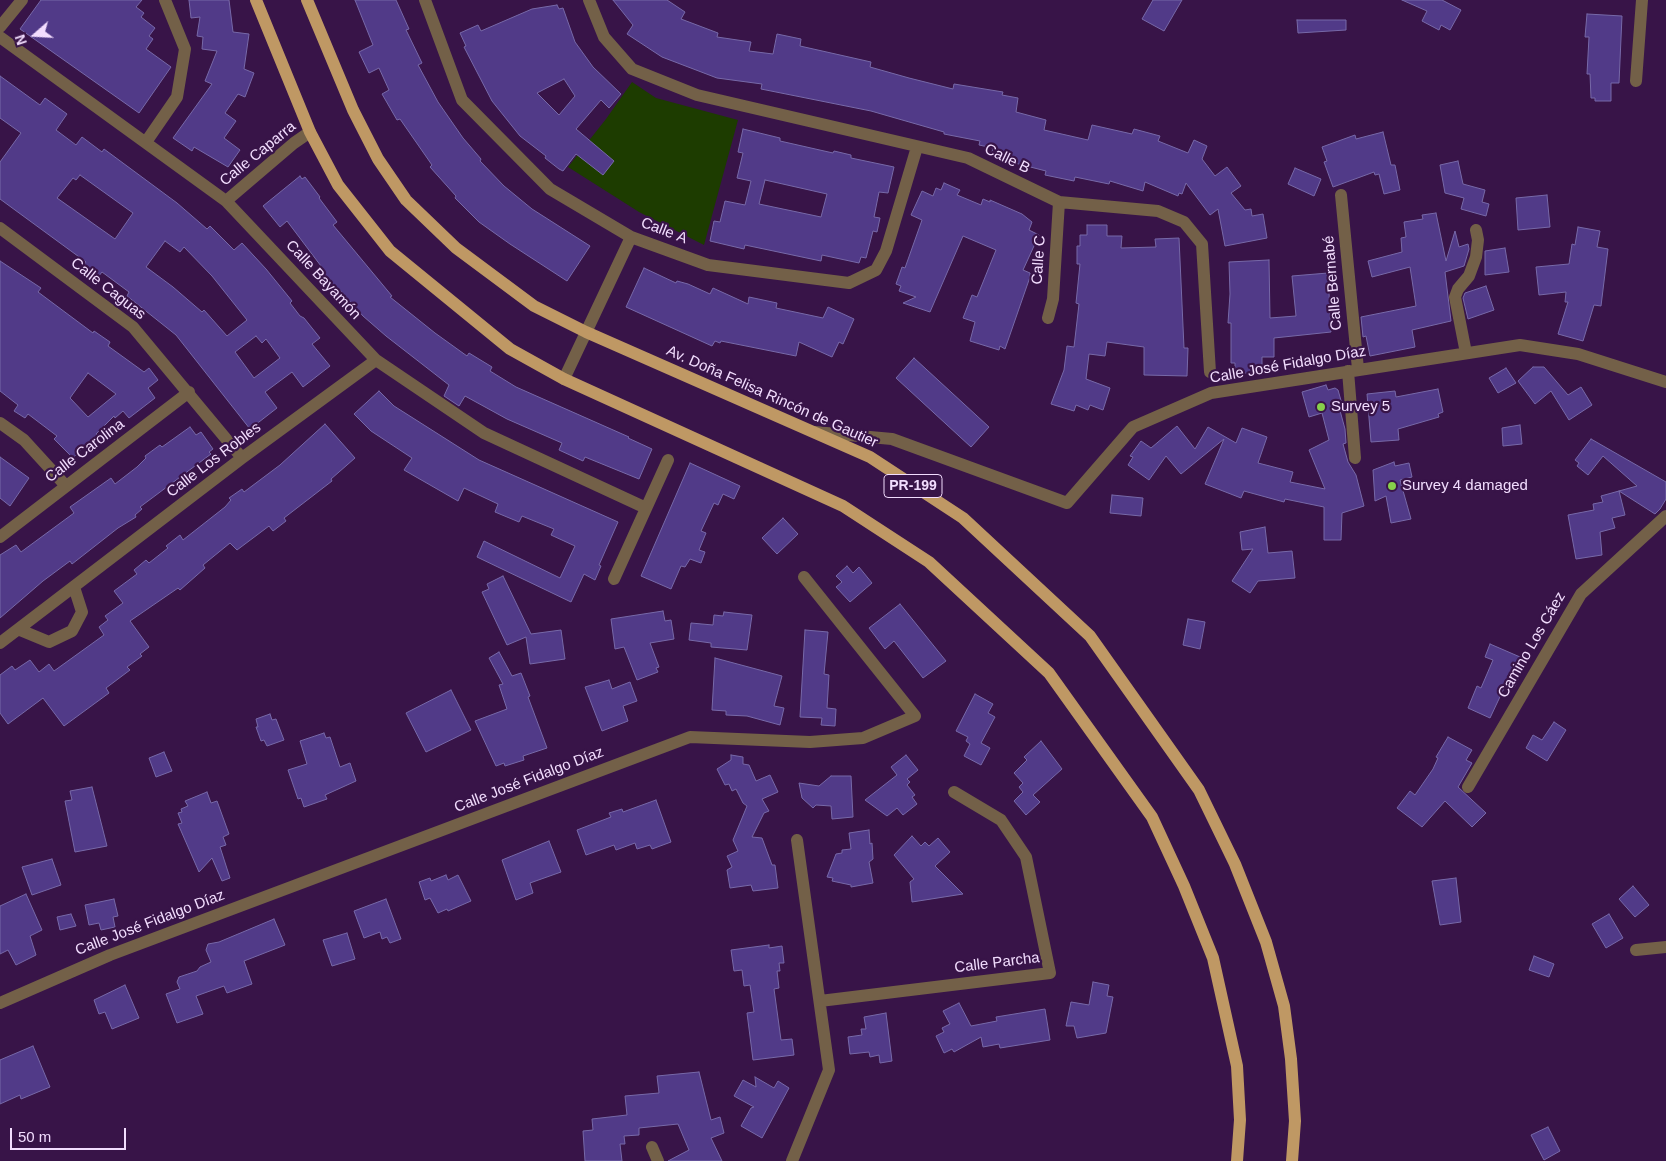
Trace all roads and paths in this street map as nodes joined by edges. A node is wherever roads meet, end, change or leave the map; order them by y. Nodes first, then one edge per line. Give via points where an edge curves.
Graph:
1 (22, 0) edge
2 (166, 0) edge
3 (256, 0) edge
4 (307, 0) edge
5 (425, 0) edge
6 (589, 0) edge
7 (1642, 0) edge
8 (0, 27) edge
9 (0, 37) edge
10 (1636, 81) dead end
11 (310, 132) junction
12 (146, 142) junction
13 (917, 147) junction
14 (1341, 195) dead end
15 (226, 201) junction
16 (1059, 202) junction
17 (0, 228) edge
18 (1476, 230) dead end
19 (631, 237) junction
20 (1048, 318) dead end
21 (586, 332) junction
22 (1466, 353) junction
23 (376, 360) junction
24 (1353, 370) junction
25 (1210, 372) dead end
26 (564, 379) junction
27 (1666, 382) edge
28 (189, 392) junction
29 (0, 423) edge
30 (813, 432) junction
31 (242, 458) junction
32 (1355, 458) dead end
33 (668, 460) dead end
34 (66, 486) junction
35 (646, 508) junction
36 (1666, 516) edge
37 (0, 536) edge
38 (804, 577) dead end
39 (614, 579) dead end
40 (74, 587) junction
41 (20, 630) junction
42 (0, 643) edge
43 (1468, 787) dead end
44 (954, 792) dead end
45 (797, 840) dead end
46 (1666, 947) edge
47 (1636, 950) dead end
48 (820, 1001) junction
49 (0, 1003) edge
50 (652, 1147) dead end
51 (658, 1161) edge
52 (792, 1161) edge
53 (1236, 1161) edge
54 (1292, 1161) edge

1 - 8 street
2 - 12 street via 185,50 177,96
3 - 11 main road
4 - 21 main road, Av. Doña Felisa Rincón de Gautier / PR-199 via 353,110 378,159 406,200 456,248 534,306
5 - 19 street, Calle A via 462,100 550,189
6 - 13 street, Calle B via 604,37 632,69 696,95
7 - 10 street
9 - 12 street, Calle Bayamón
11 - 15 street, Calle Caparra
11 - 26 main road via 338,185 390,251 510,348
12 - 15 street, Calle Bayamón
13 - 16 street, Calle B via 968,158
13 - 19 street, Calle A via 886,251 876,270 849,283 708,265
14 - 24 street, Calle Bernabé
15 - 23 street, Calle Bayamón
16 - 20 street, Calle C via 1053,298
16 - 25 street, Calle B via 1158,211 1184,222 1202,244
17 - 28 street, Calle Caguas via 133,327
18 - 22 street via 1476,257 1456,297
19 - 21 street
21 - 26 street
21 - 30 main road, Av. Doña Felisa Rincón de Gautier / PR-199
22 - 24 street, Calle José Fidalgo Díaz
22 - 27 street, Calle José Fidalgo Díaz via 1520,344 1578,354
23 - 31 street, Calle Los Robles
23 - 35 street, Calle Bayamón via 484,433
24 - 30 street, Calle José Fidalgo Díaz via 1212,393 1133,427 1067,503 892,439
24 - 32 street, Calle Bernabé
26 - 53 main road via 843,506 929,562 1049,673 1152,818 1213,958 1237,1066 1240,1120
28 - 31 street, Calle Caguas
28 - 34 street, Calle Carolina
29 - 34 street via 24,440
30 - 54 main road, Av. Doña Felisa Rincón de Gautier / PR-199 via 870,457 963,518 1090,636 1199,790 1235,864 1262,933 1284,1006 1295,1121
31 - 40 street, Calle Los Robles
33 - 35 street
34 - 37 street, Calle Carolina
35 - 39 street
36 - 43 street, Camino Los Cáez via 1581,594
38 - 49 street, Calle José Fidalgo Díaz via 915,716 863,738 810,742 690,737 110,955
40 - 41 street, Calle Los Robles
40 - 41 street via 82,612 72,631 49,642
41 - 42 street, Calle Los Robles
44 - 48 street, Calle Parcha via 1001,820 1026,857 1050,973
45 - 48 street
46 - 47 street
48 - 52 street via 829,1070
50 - 51 street

